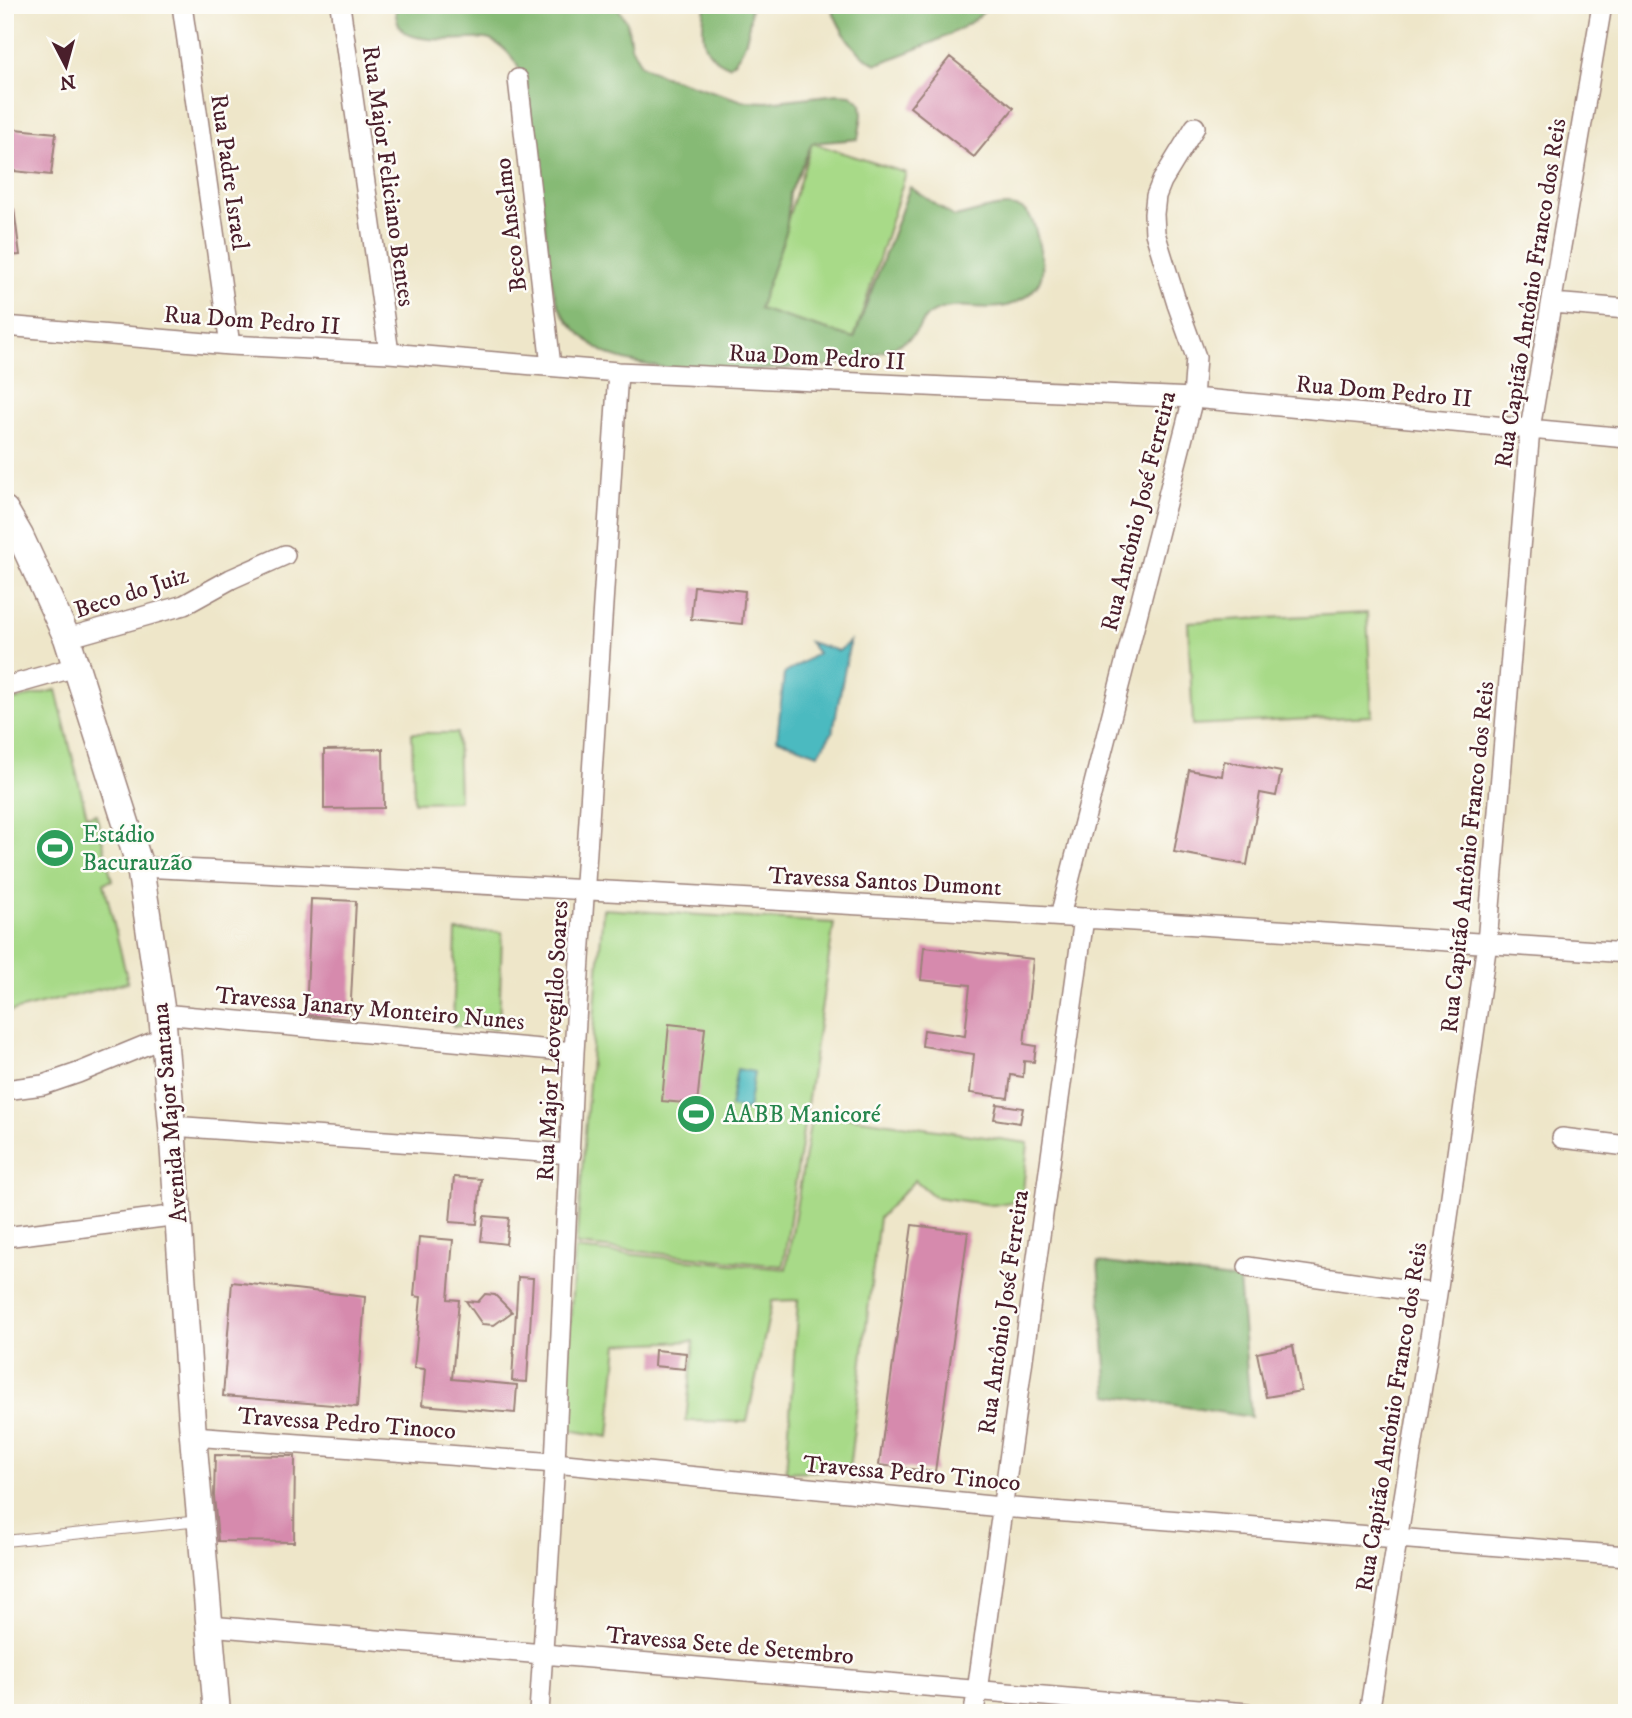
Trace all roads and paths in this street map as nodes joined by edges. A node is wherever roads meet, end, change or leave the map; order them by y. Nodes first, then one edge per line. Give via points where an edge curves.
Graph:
1 (183, 5) edge
2 (340, 5) edge
3 (1602, 5) edge
4 (518, 79) dead end
5 (1195, 127) dead end
6 (1552, 303) junction
7 (1627, 309) edge
8 (5, 326) edge
9 (230, 345) junction
10 (388, 353) junction
11 (551, 366) junction
12 (618, 372) junction
13 (1193, 398) junction
14 (1530, 429) junction
15 (1627, 438) edge
16 (5, 486) edge
17 (5, 510) edge
18 (20, 536) junction
19 (285, 555) dead end
20 (67, 638) junction
21 (76, 667) junction
22 (5, 687) edge
23 (140, 867) junction
24 (585, 888) junction
25 (1060, 916) junction
26 (1084, 918) junction
27 (1487, 943) junction
28 (1627, 953) edge
29 (162, 1026) junction
30 (574, 1052) junction
31 (5, 1090) edge
32 (172, 1126) junction
33 (1562, 1138) dead end
34 (1627, 1146) edge
35 (570, 1154) junction
36 (179, 1215) junction
37 (5, 1237) edge
38 (1248, 1267) dead end
39 (1437, 1294) junction
40 (193, 1436) junction
41 (555, 1463) junction
42 (1001, 1507) junction
43 (201, 1521) junction
44 (1397, 1538) junction
45 (5, 1541) edge
46 (1627, 1556) edge
47 (209, 1626) junction
48 (542, 1653) junction
49 (976, 1691) junction
50 (216, 1713) edge
51 (539, 1713) edge
52 (974, 1713) edge
53 (1247, 1713) edge
54 (1369, 1713) edge

1 - 9 street, Rua Padre Israel
2 - 10 street, Rua Major Feliciano Bentes
3 - 6 street, Rua Capitão Antônio Franco dos Reis
4 - 11 street, Beco Anselmo
5 - 13 street, Rua Antônio José Ferreira via 1162,181 1154,214 1155,233 1196,356
6 - 7 street
6 - 14 street, Rua Capitão Antônio Franco dos Reis
8 - 9 street, Rua Dom Pedro II
9 - 10 street, Rua Dom Pedro II
10 - 11 street, Rua Dom Pedro II
11 - 12 street, Rua Dom Pedro II
12 - 13 street, Rua Dom Pedro II
12 - 24 street, Rua Major Leovegildo Soares
13 - 14 street, Rua Dom Pedro II
13 - 25 street, Rua Antônio José Ferreira
14 - 15 street, Rua Dom Pedro II
14 - 27 street, Rua Capitão Antônio Franco dos Reis
16 - 18 street, Avenida Major Santana
17 - 18 street, Avenida Major Santana
18 - 20 street, Avenida Major Santana
19 - 20 street, Beco do Juiz via 184,605
20 - 21 street, Avenida Major Santana
21 - 22 street
21 - 23 street, Avenida Major Santana
23 - 24 street, Travessa Santos Dumont
23 - 29 street, Avenida Major Santana
24 - 25 street, Travessa Santos Dumont
24 - 30 street, Rua Major Leovegildo Soares
25 - 26 street, Travessa Santos Dumont
26 - 27 street, Travessa Santos Dumont
26 - 42 street, Rua Antônio José Ferreira
27 - 28 street, Travessa Santos Dumont
27 - 39 street, Rua Capitão Antônio Franco dos Reis
29 - 30 street, Travessa Janary Monteiro Nunes
29 - 31 street via 66,1077
29 - 32 street, Avenida Major Santana
30 - 35 street, Rua Major Leovegildo Soares
32 - 35 street
32 - 36 street, Avenida Major Santana
33 - 34 street
35 - 41 street, Rua Major Leovegildo Soares
36 - 37 street
36 - 40 street, Avenida Major Santana
38 - 39 street
39 - 44 street, Rua Capitão Antônio Franco dos Reis
40 - 41 street, Travessa Pedro Tinoco
40 - 43 street, Avenida Major Santana
41 - 42 street, Travessa Pedro Tinoco
41 - 48 street, Rua Major Leovegildo Soares
42 - 44 street, Travessa Pedro Tinoco
42 - 49 street, Rua Antônio José Ferreira
43 - 45 lane
43 - 47 street, Avenida Major Santana
44 - 46 street, Travessa Pedro Tinoco
44 - 54 street, Rua Capitão Antônio Franco dos Reis
47 - 48 street, Travessa Sete de Setembro
47 - 50 street, Avenida Major Santana
48 - 49 street, Travessa Sete de Setembro
48 - 51 street, Rua Major Leovegildo Soares
49 - 52 street, Rua Antônio José Ferreira
49 - 53 street, Travessa Sete de Setembro

